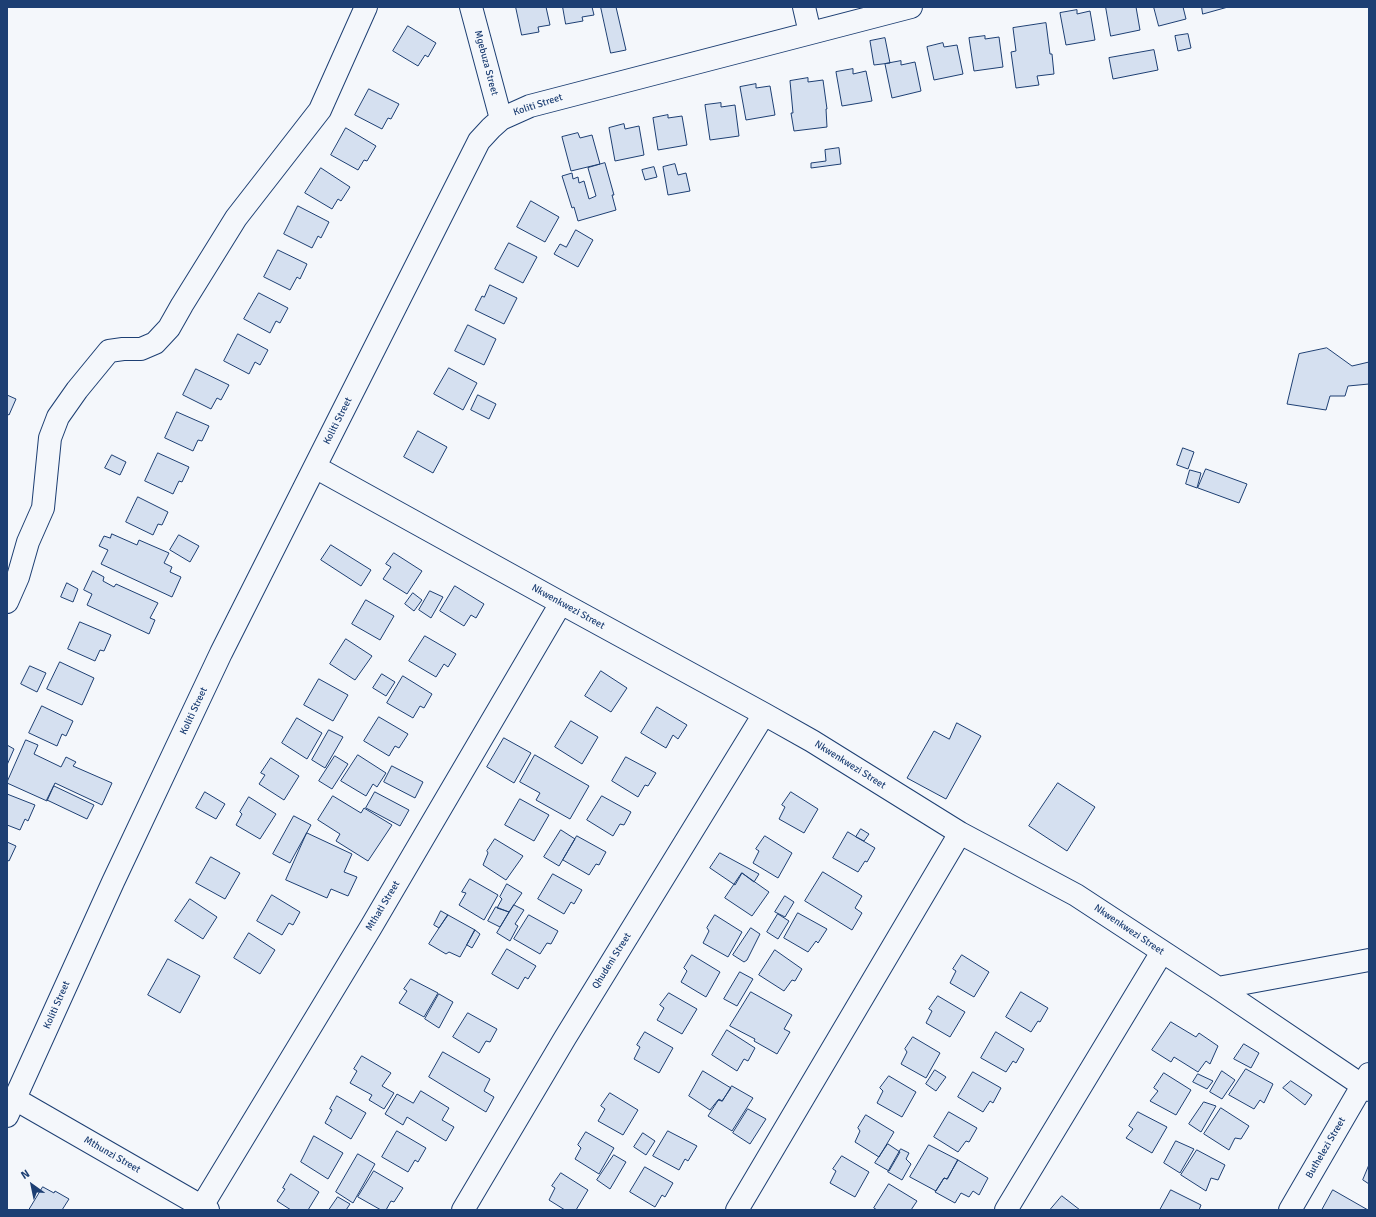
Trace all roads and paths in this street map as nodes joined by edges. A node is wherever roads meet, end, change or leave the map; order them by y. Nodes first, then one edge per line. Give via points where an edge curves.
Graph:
1 (366, 7) edge
2 (471, 7) edge
3 (804, 7) edge
4 (911, 7) edge
5 (810, 33) junction
6 (501, 119) junction
7 (315, 467) junction
8 (7, 602) edge
9 (561, 604) junction
10 (764, 714) junction
11 (960, 833) junction
12 (1162, 952) junction
13 (1369, 960) edge
14 (1218, 988) junction
15 (1367, 1083) edge
16 (11, 1108) edge
17 (205, 1208) edge
18 (463, 1210) edge
19 (737, 1210) edge
20 (1006, 1210) edge
21 (1290, 1210) edge

1 - 8 street via 320,110 236,218 169,328 155,343 141,348 109,351 58,416 50,438 43,508
2 - 6 street, Mgebuza Street
3 - 5 street
4 - 5 street, Koliti Street
5 - 6 street, Koliti Street via 549,100
6 - 7 street, Koliti Street via 480,141 471,157
7 - 9 street, Nkwenkwezi Street
7 - 16 street, Koliti Street via 214,667
9 - 10 street, Nkwenkwezi Street
9 - 17 street, Mthati Street
10 - 11 street, Nkwenkwezi Street
10 - 18 street, Qhudeni Street via 565,1038
11 - 12 street, Nkwenkwezi Street via 1076,895
11 - 19 street
12 - 14 street, Nkwenkwezi Street
12 - 20 street
13 - 14 street
14 - 15 street, Nkwenkwezi Street
15 - 21 street, Buthelezi Street
16 - 17 street, Mthunzi Street

